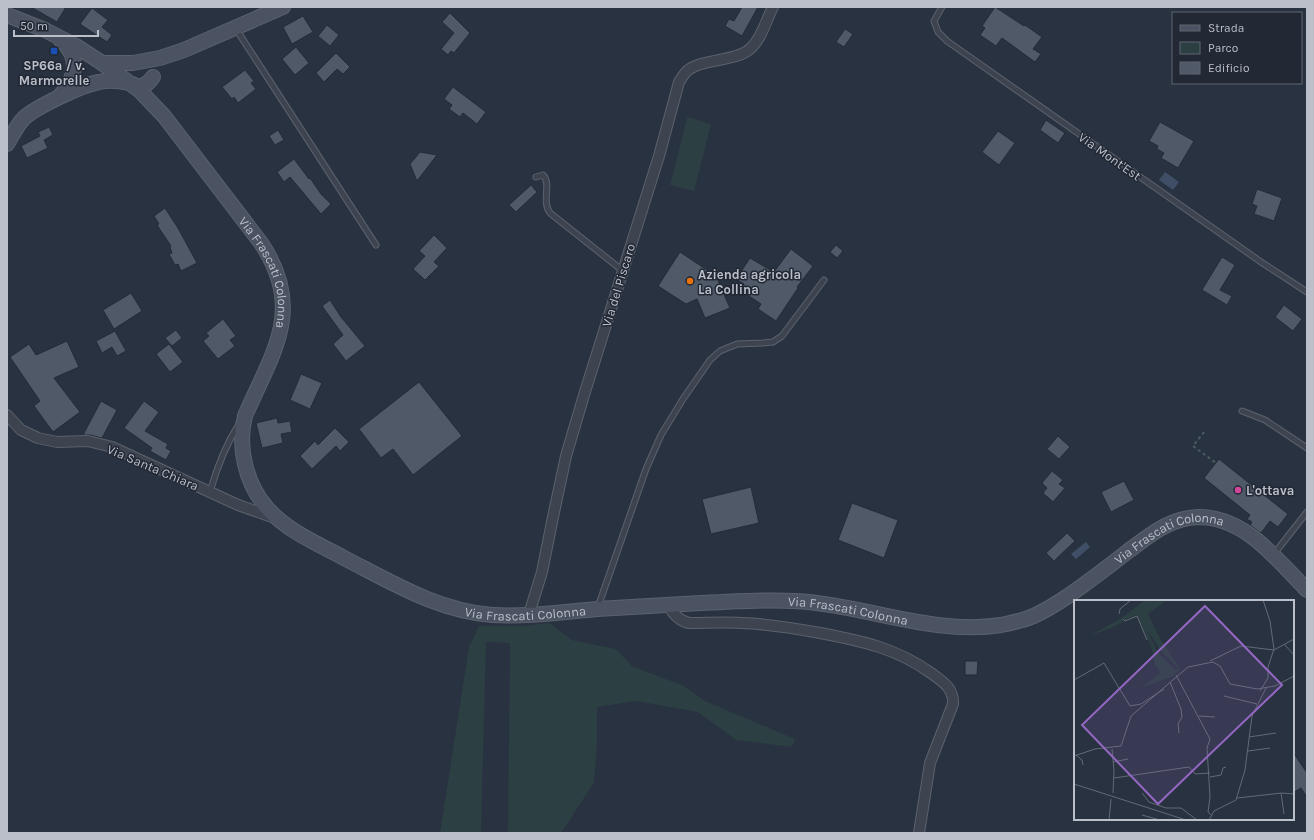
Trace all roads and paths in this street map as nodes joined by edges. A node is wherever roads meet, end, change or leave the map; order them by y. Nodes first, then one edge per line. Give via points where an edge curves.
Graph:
1 (283, 7) edge
2 (773, 7) edge
3 (942, 7) edge
4 (7, 15) edge
5 (236, 28) junction
6 (45, 30) junction
7 (184, 50) junction
8 (139, 62) junction
9 (102, 63) junction
10 (153, 77) junction
11 (131, 84) junction
12 (54, 101) junction
13 (164, 116) junction
14 (7, 144) edge
15 (536, 177) dead end
16 (376, 245) dead end
17 (623, 271) junction
18 (824, 280) dead end
19 (1307, 292) edge
20 (1242, 411) dead end
21 (247, 412) junction
22 (7, 415) edge
23 (1204, 432) dead end
24 (1307, 448) edge
25 (1216, 463) dead end
26 (210, 492) junction
27 (1307, 512) edge
28 (278, 518) junction
29 (1274, 555) junction
30 (1307, 590) edge
31 (668, 605) junction
32 (597, 609) junction
33 (529, 614) junction
34 (919, 833) edge

1 - 5 street
2 - 17 street, Via del Piscaro via 761,34 750,49 742,54 687,71 679,82
3 - 19 lane, Via Mont'Est via 934,21 938,32 947,41
4 - 6 street
5 - 7 street
5 - 16 lane
6 - 9 street, Via Frascati Colonna
6 - 12 street via 65,44 72,56 74,67 72,80
7 - 8 street
7 - 10 street via 167,62
8 - 9 street
8 - 11 street via 130,72
9 - 11 street, Via Frascati Colonna
10 - 11 street via 142,86
10 - 13 street via 152,95
11 - 12 street via 118,81 97,82
11 - 13 street, Via Frascati Colonna
12 - 14 street via 23,119
13 - 21 street, Via Frascati Colonna via 261,243 274,264 278,277 283,303 280,337
15 - 17 lane via 543,175 547,180 546,201 550,213
17 - 33 street, Via del Piscaro via 566,456 542,572
18 - 32 lane via 782,336 773,342 736,344 720,351 710,360 683,399 661,435 646,469
20 - 24 lane via 1265,420
21 - 26 lane via 225,449
21 - 28 street, Via Frascati Colonna via 242,427 242,442 247,473 263,503
22 - 26 street, Via Santa Chiara via 21,430 38,438 57,442 88,441 112,447
23 - 25 path via 1193,446
26 - 28 street, Via Santa Chiara
27 - 29 lane
28 - 33 street, Via Frascati Colonna via 294,531 424,599 481,614
29 - 30 street, Via Frascati Colonna
29 - 31 street, Via Frascati Colonna via 1235,526 1213,518 1186,518 1156,530 1043,612 1021,621 988,626 937,624 798,601
31 - 32 street, Via Frascati Colonna
31 - 34 street via 677,618 689,623 733,622 767,625 876,645 926,669 945,684 952,693 953,704 930,763
32 - 33 street, Via Frascati Colonna

